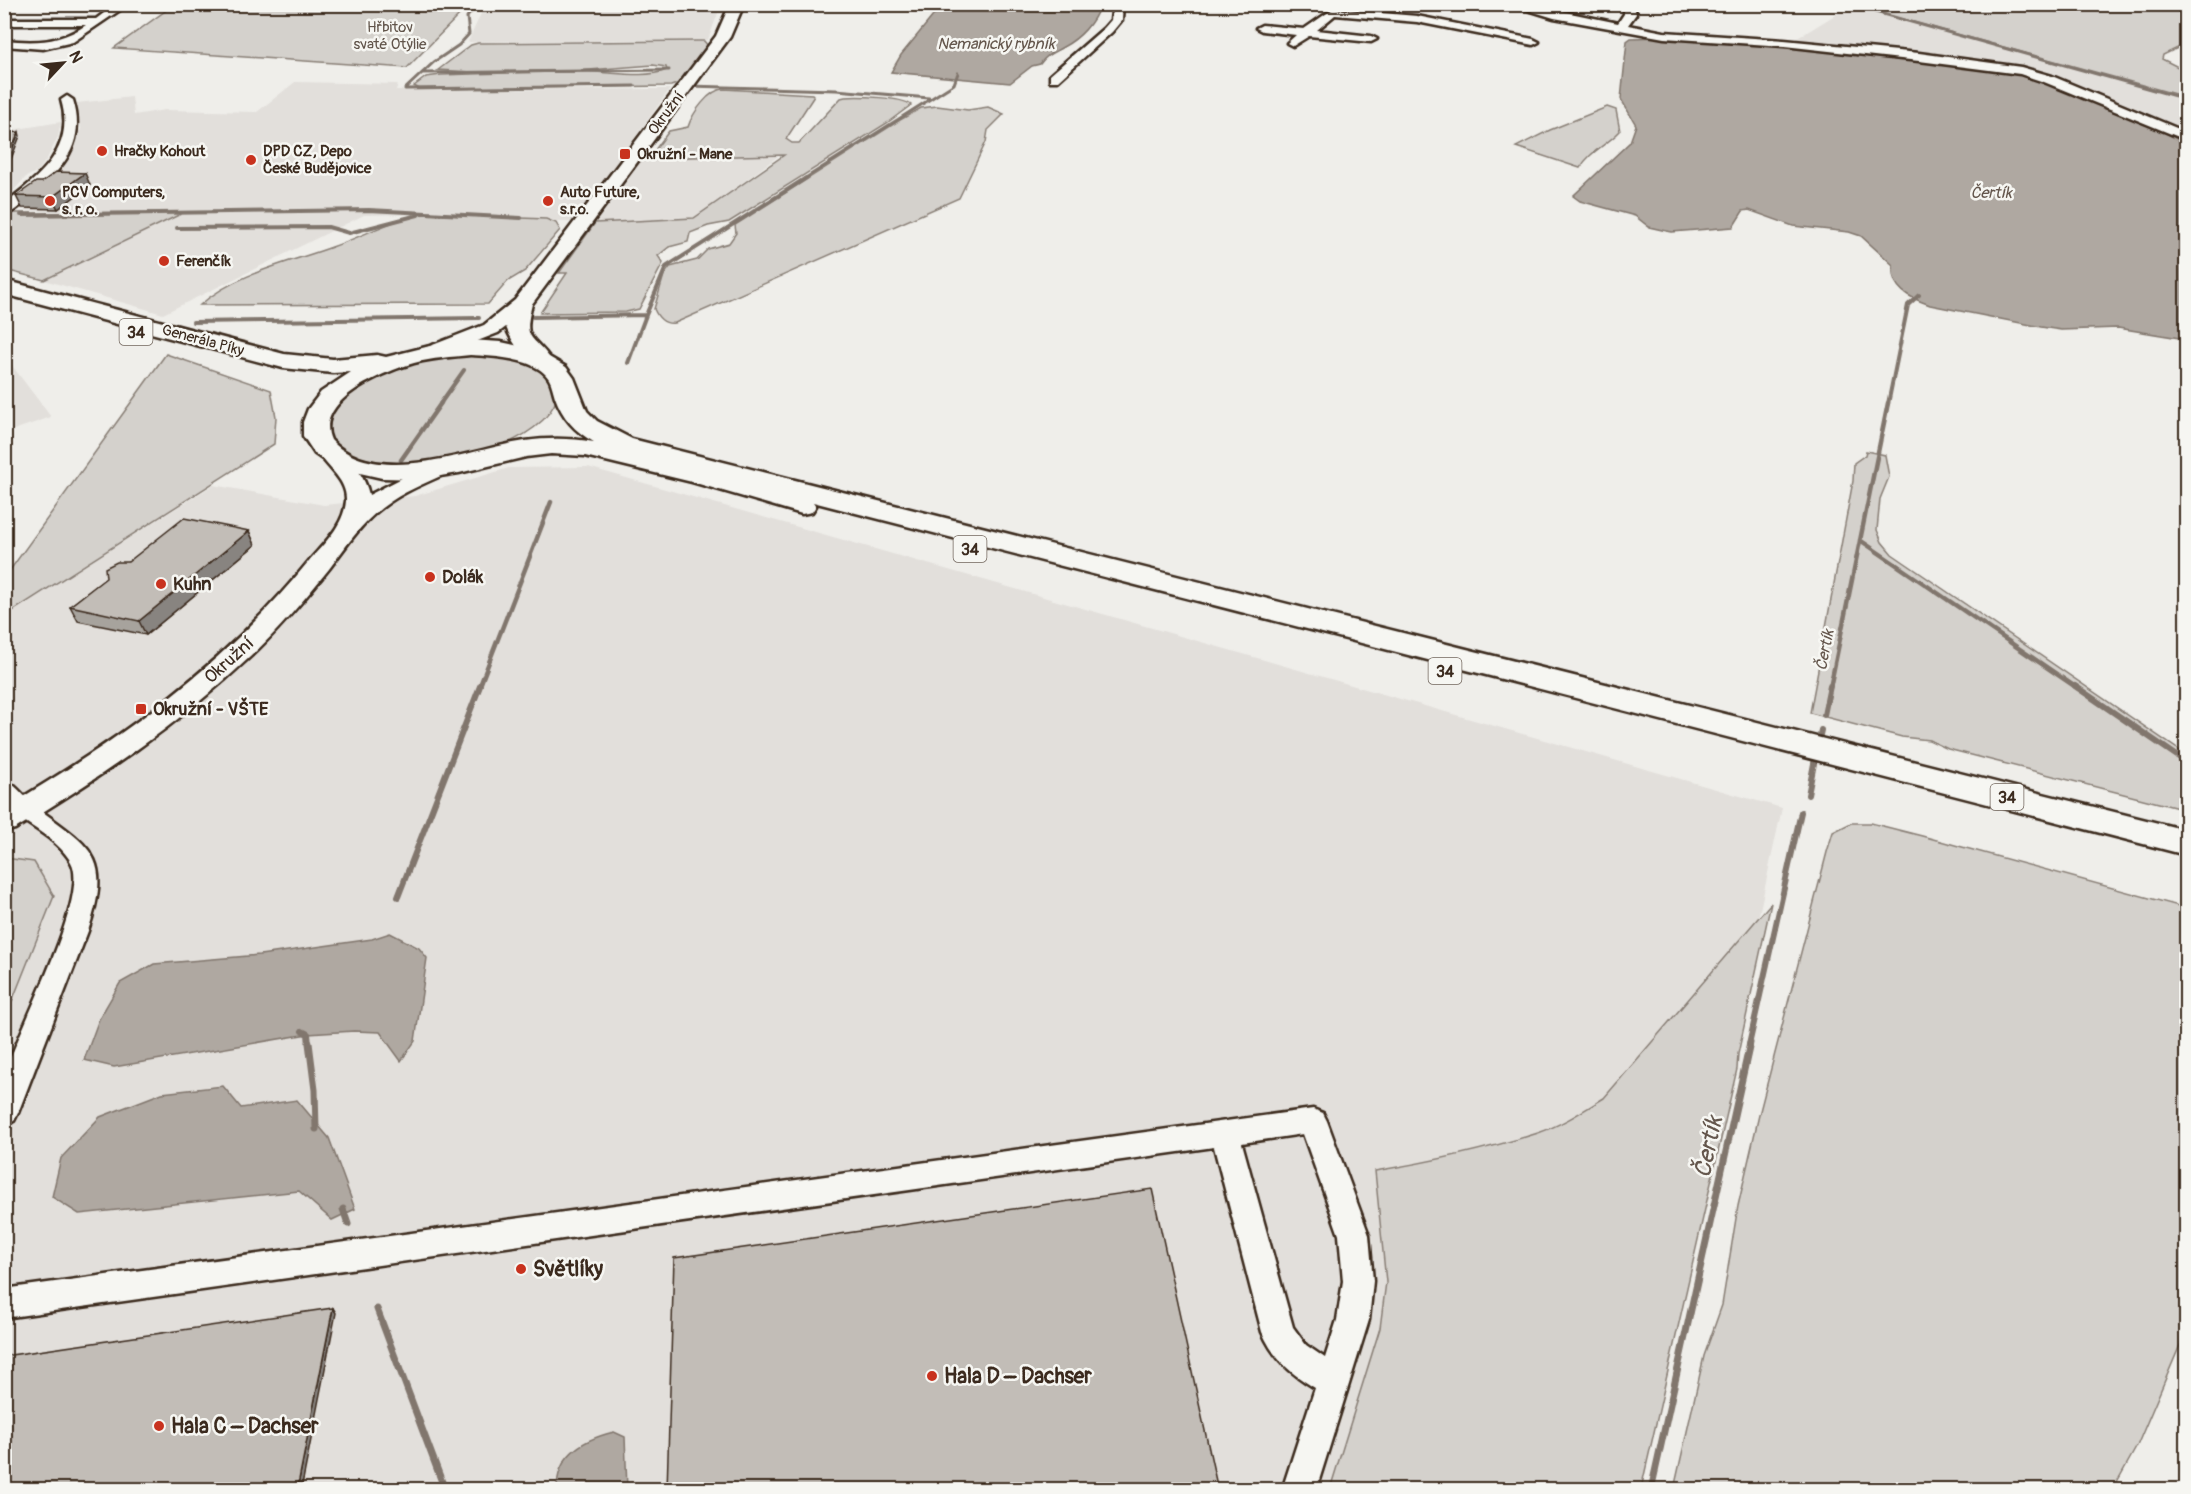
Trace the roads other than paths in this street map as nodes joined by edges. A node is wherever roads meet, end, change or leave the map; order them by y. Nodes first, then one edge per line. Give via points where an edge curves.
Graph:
1 (124, 4) edge
2 (737, 4) edge
3 (1118, 4) edge
4 (1514, 4) edge
5 (1629, 4) edge
6 (1334, 8) edge
7 (4, 22) edge
8 (98, 22) junction
9 (1548, 24) junction
10 (1621, 27) junction
11 (1263, 28) dead end
12 (1307, 32) junction
13 (1371, 39) dead end
14 (1533, 42) junction
15 (4, 43) edge
16 (1293, 43) dead end
17 (1525, 54) dead end
18 (1054, 78) dead end
19 (67, 100) dead end
20 (2187, 136) edge
21 (4, 211) edge
22 (4, 287) edge
23 (4, 297) edge
24 (522, 304) junction
25 (121, 319) junction
26 (189, 337) junction
27 (432, 352) junction
28 (405, 358) junction
29 (542, 361) junction
30 (566, 393) junction
31 (316, 420) junction
32 (331, 455) junction
33 (493, 456) junction
34 (439, 468) junction
35 (406, 489) joint
36 (802, 506) junction
37 (351, 524) junction
38 (326, 557) junction
39 (1753, 742) junction
40 (11, 807) edge
41 (2166, 844) edge
42 (2187, 862) edge
43 (4, 1113) edge
44 (1225, 1133) junction
45 (4, 1304) edge
46 (1334, 1381) junction
47 (1299, 1490) edge

1 - 8 street
2 - 24 main road, Okružní via 723,37
3 - 18 street via 1116,20 1108,30
4 - 9 street
5 - 10 street via 1630,14
6 - 12 street
6 - 14 street via 1417,19
7 - 8 street
8 - 15 street via 61,44 33,47
9 - 10 street
9 - 14 street
10 - 20 street via 1664,35 1784,43 2021,71
11 - 12 street
12 - 13 street
12 - 16 street
14 - 17 street
19 - 21 street via 72,118 67,146 30,190
22 - 25 highway, Generála Píky / 34
23 - 31 highway, Generála Píky / 34 via 289,374 304,383 310,393
24 - 27 main road, Okružní via 491,329
24 - 29 main road, Okružní via 516,326 520,337
25 - 26 highway, Generála Píky / 34
25 - 26 highway via 167,317
26 - 28 highway, Generála Píky / 34 via 306,365
27 - 28 highway, 34
27 - 29 highway, 34 via 493,349
28 - 31 highway, 34 via 341,388 325,403
29 - 30 highway, 34 via 560,375
30 - 33 highway via 564,404 546,426
30 - 39 highway, 34 via 578,417 593,433 623,446
31 - 32 highway, 34 via 317,439
32 - 34 highway via 379,470
32 - 37 main road, Okružní via 356,486 358,506
33 - 34 highway
33 - 36 highway via 540,447 590,449
34 - 37 main road, Okružní via 388,493
35 - 36 highway via 504,460 567,453
35 - 38 main road via 379,506
36 - 39 highway, 34
37 - 38 main road, Okružní
38 - 40 main road, Okružní via 241,651 160,720 81,776
39 - 41 highway, 34
40 - 43 street via 74,846 86,864 88,883 65,956
41 - 42 highway, 34
44 - 45 street
44 - 46 street via 1278,1332 1298,1361
44 - 46 street via 1313,1121 1354,1235 1358,1281 1353,1320
46 - 47 street

